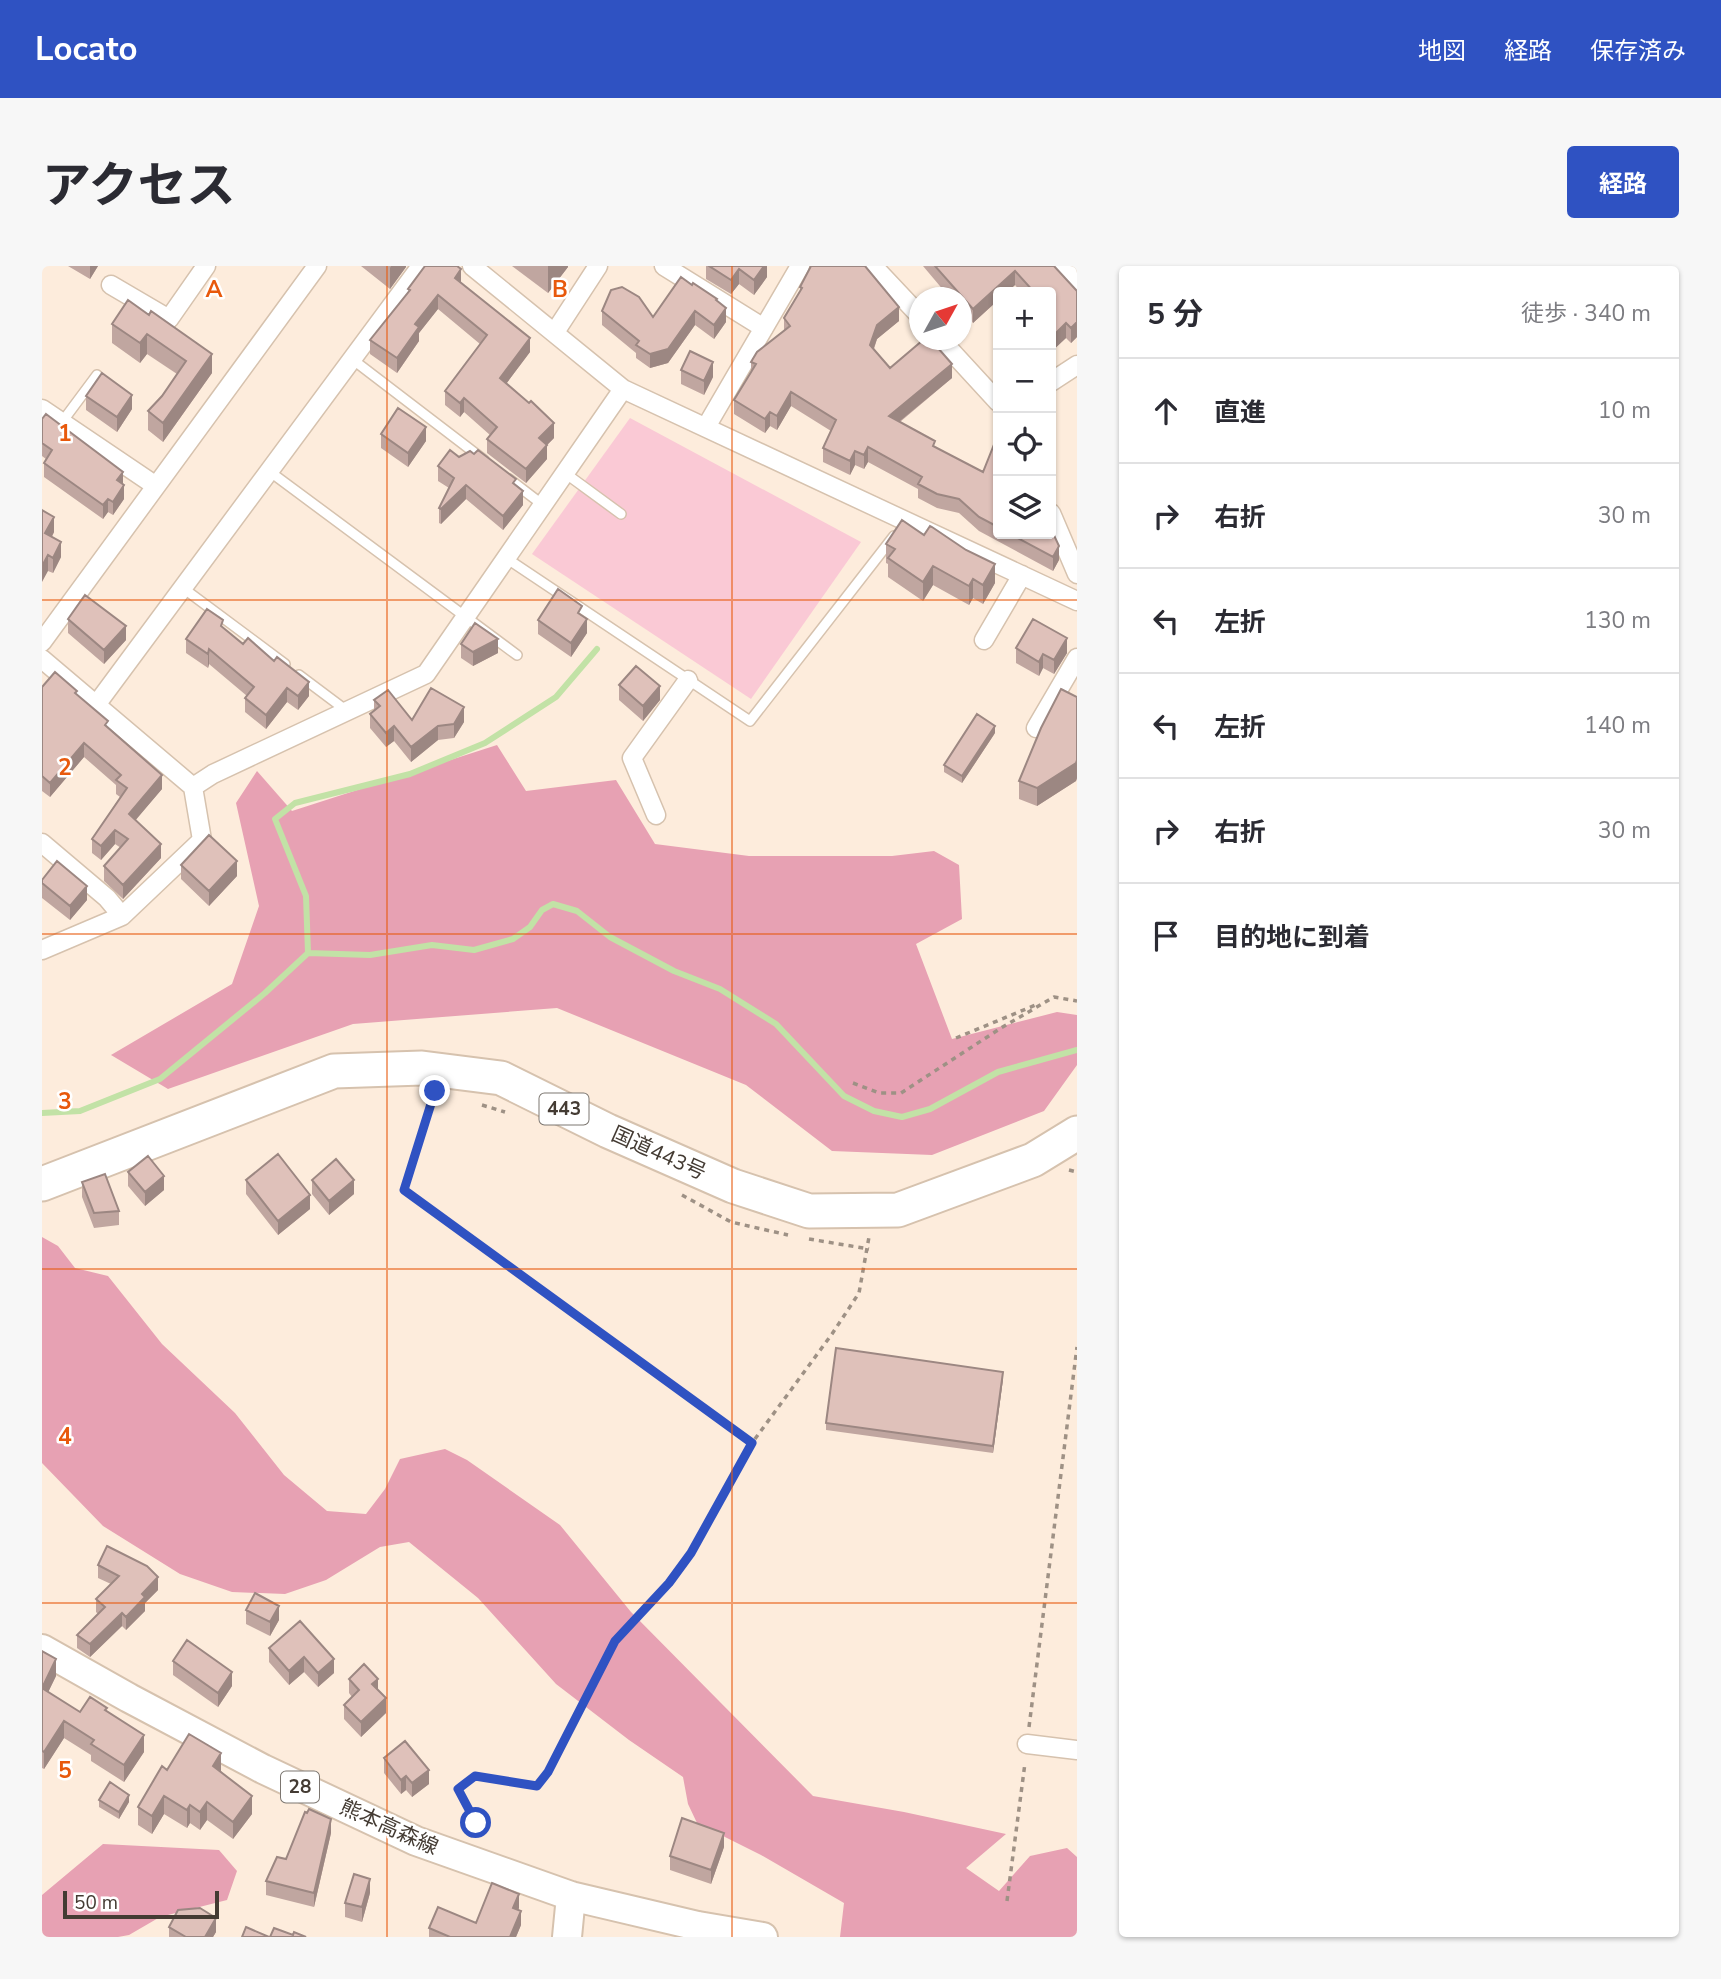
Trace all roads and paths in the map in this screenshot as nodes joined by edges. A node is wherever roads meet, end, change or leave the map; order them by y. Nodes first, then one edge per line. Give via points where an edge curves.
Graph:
1 (206, 266) edge
2 (317, 266) edge
3 (421, 266) edge
4 (472, 266) edge
5 (598, 266) edge
6 (664, 266) edge
7 (800, 266) edge
8 (873, 266) edge
9 (1062, 266) edge
10 (1077, 282) edge
11 (111, 285) dead end
12 (909, 305) edge
13 (764, 328) junction
14 (555, 332) junction
15 (950, 350) edge
16 (352, 359) junction
17 (1077, 365) edge
18 (97, 375) edge
19 (1056, 380) edge
20 (623, 389) junction
21 (993, 397) edge
22 (42, 409) edge
23 (62, 422) junction
24 (706, 427) junction
25 (490, 464) edge
26 (269, 471) junction
27 (501, 472) edge
28 (565, 473) junction
29 (156, 486) junction
30 (543, 505) junction
31 (621, 514) dead end
32 (905, 520) junction
33 (1056, 525) edge
34 (506, 558) junction
35 (1077, 574) edge
36 (1022, 575) junction
37 (183, 588) junction
38 (1077, 601) edge
39 (465, 618) junction
40 (984, 640) dead end
41 (42, 642) edge
42 (517, 655) dead end
43 (1077, 658) edge
44 (42, 659) edge
45 (688, 680) junction
46 (96, 705) junction
47 (347, 711) junction
48 (1036, 729) dead end
49 (193, 787) junction
50 (656, 815) dead end
51 (42, 843) edge
52 (122, 916) junction
53 (42, 950) edge
54 (1054, 997) junction
55 (1077, 1001) edge
56 (956, 1038) dead end
57 (853, 1083) dead end
58 (435, 1091) dead end
59 (472, 1102) dead end
60 (509, 1113) dead end
61 (1077, 1133) edge
62 (42, 1184) edge
63 (672, 1189) dead end
64 (870, 1210) junction
65 (792, 1235) dead end
66 (804, 1238) dead end
67 (869, 1249) junction
68 (1077, 1348) edge
69 (752, 1443) junction
70 (42, 1649) edge
71 (1027, 1744) junction
72 (1077, 1750) edge
73 (468, 1842) dead end
74 (571, 1896) junction
75 (1007, 1901) dead end
76 (567, 1937) edge
77 (763, 1937) edge

1 - 11 street via 169,319
2 - 29 street
3 - 16 street
4 - 14 street
5 - 14 street
6 - 13 street
7 - 13 street
8 - 12 street
9 - 10 street
13 - 24 street
14 - 20 street
15 - 21 street
16 - 25 lane
16 - 26 street
17 - 19 street
18 - 23 lane
20 - 24 street
20 - 28 street
22 - 23 street
23 - 29 street
24 - 32 street
26 - 37 street
26 - 39 lane
27 - 30 lane
28 - 30 street
28 - 31 lane
29 - 41 street
30 - 34 street
32 - 36 street
32 - 45 lane via 750,721
33 - 35 street
34 - 39 street
34 - 45 lane
36 - 38 street
36 - 40 street
37 - 46 street
37 - 47 lane
39 - 42 lane
39 - 47 street via 426,674
43 - 48 street
44 - 46 street
45 - 50 street via 632,758
46 - 49 street
47 - 49 street
49 - 52 street via 202,840
51 - 52 street
52 - 53 street
54 - 55 path
54 - 56 path
54 - 57 path via 901,1093 879,1093
58 - 69 path via 404,1190
59 - 60 path
61 - 64 highway, 国道443号 / 443 via 1033,1160 898,1210
62 - 64 highway, 国道443号 / 443 via 334,1071 422,1068 501,1078 733,1186 809,1210
63 - 65 path via 731,1222
64 - 67 path
66 - 67 path
67 - 69 path via 859,1293
68 - 71 path
69 - 73 path via 691,1553 615,1641 537,1786 475,1776 458,1789 476,1823
70 - 74 main road, 熊本高森線 / 28 via 263,1769 416,1841
71 - 72 street
71 - 75 path
74 - 76 main road
74 - 77 main road, 熊本高森線 / 28

